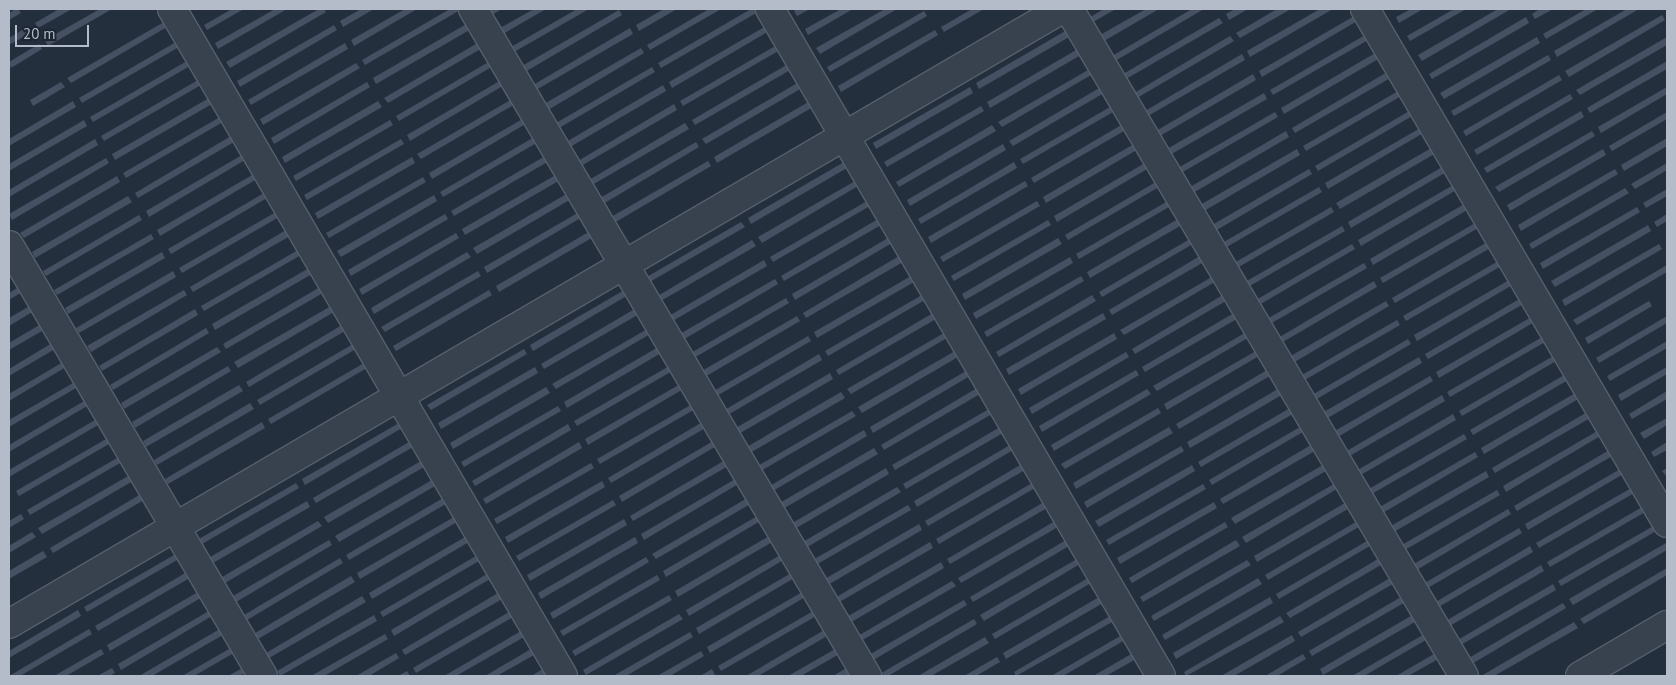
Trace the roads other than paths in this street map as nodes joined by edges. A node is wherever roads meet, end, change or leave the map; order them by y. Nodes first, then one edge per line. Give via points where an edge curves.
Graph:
1 (172, 9) edge
2 (473, 9) edge
3 (770, 9) edge
4 (1062, 9) edge
5 (1069, 9) edge
6 (1365, 9) edge
7 (844, 136) junction
8 (9, 245) edge
9 (624, 265) junction
10 (399, 396) junction
11 (1667, 524) edge
12 (175, 527) junction
13 (9, 624) edge
14 (1667, 625) edge
15 (263, 676) edge
16 (563, 676) edge
17 (867, 676) edge
18 (1162, 676) edge
19 (1464, 676) edge
20 (1580, 676) edge

1 - 10 lane
2 - 9 lane
3 - 7 lane
4 - 7 lane
5 - 19 lane
6 - 11 lane
7 - 9 lane
7 - 18 lane
8 - 12 lane
9 - 10 lane
9 - 17 lane
10 - 12 lane
10 - 16 lane
12 - 13 lane
12 - 15 lane
14 - 20 lane

